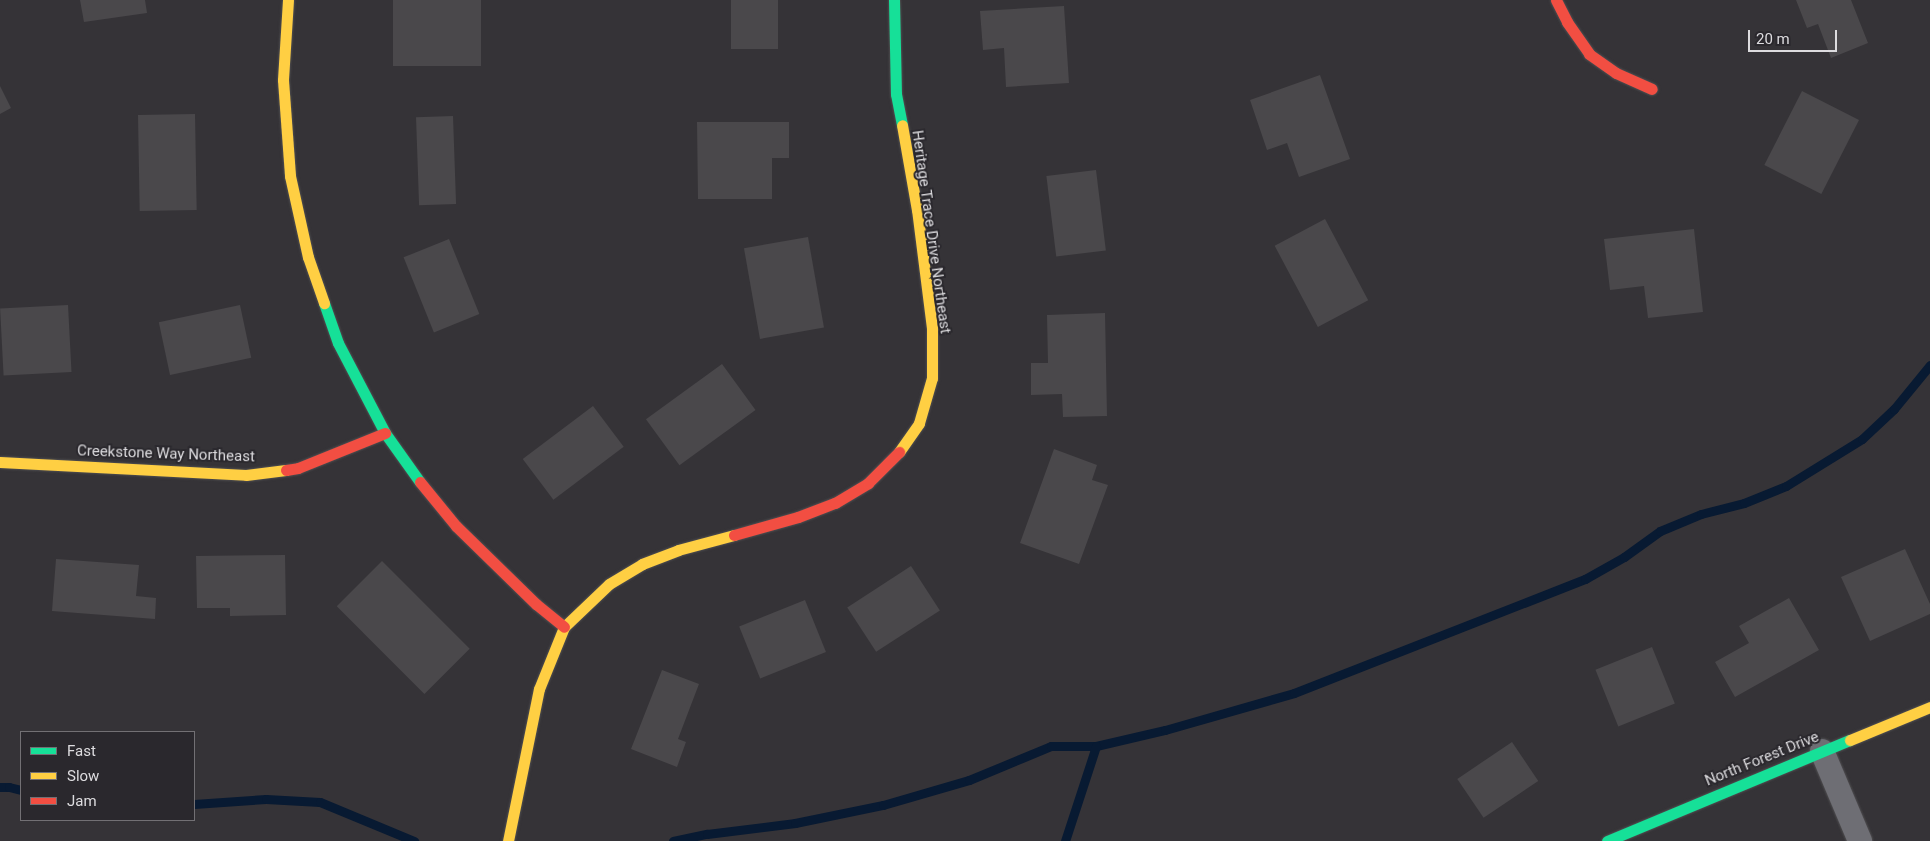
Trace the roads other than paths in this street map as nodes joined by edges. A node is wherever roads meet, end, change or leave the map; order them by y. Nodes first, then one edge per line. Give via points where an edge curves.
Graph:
1 (288, 0) edge
2 (894, 0) edge
3 (1556, 0) edge
4 (1652, 88) dead end
5 (385, 432) junction
6 (0, 462) edge
7 (564, 627) junction
8 (1930, 707) edge
9 (1822, 751) junction
10 (508, 841) edge
11 (1607, 841) edge
12 (1860, 841) edge

1 - 5 street via 284,116 296,208 325,310 355,378
2 - 7 street, Heritage Trace Drive Northeast via 896,94 932,328 932,378 919,422 898,454 868,483 835,503 642,564 609,584
3 - 4 street via 1589,54 1616,73
5 - 6 street, Creekstone Way Northeast via 298,468 246,475
5 - 7 street via 456,526
7 - 10 street, Heritage Trace Drive Northeast via 539,689
8 - 9 street, North Forest Drive
9 - 11 street, North Forest Drive
9 - 12 street

